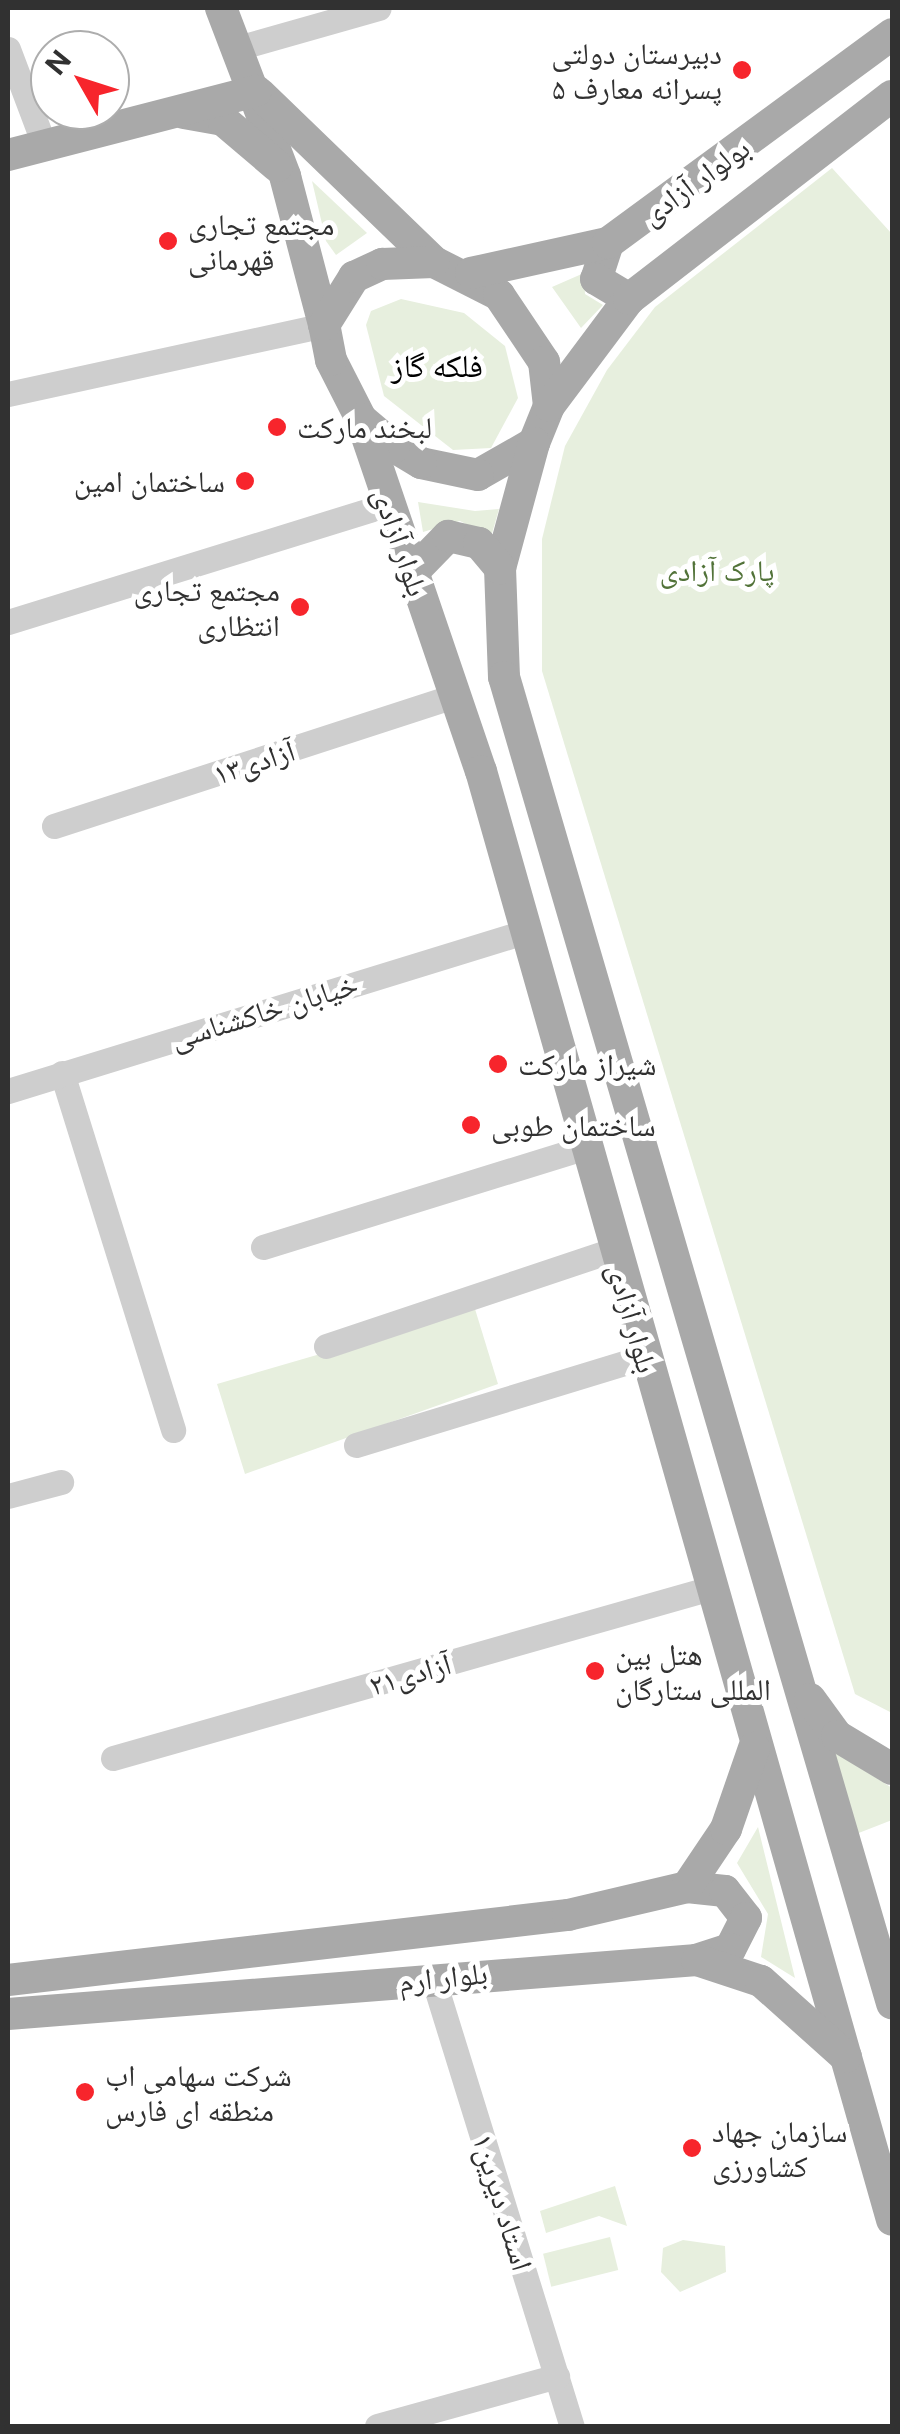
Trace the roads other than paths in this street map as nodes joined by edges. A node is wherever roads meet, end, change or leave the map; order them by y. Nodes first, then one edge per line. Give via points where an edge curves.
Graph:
1 (221, 8) edge
2 (379, 8) edge
3 (892, 34) edge
4 (241, 47) junction
5 (13, 61) edge
6 (256, 91) junction
7 (892, 96) edge
8 (180, 112) junction
9 (45, 148) junction
10 (8, 155) edge
11 (285, 176) junction
12 (608, 243) junction
13 (434, 262) junction
14 (471, 273) junction
15 (629, 299) junction
16 (324, 325) junction
17 (8, 394) edge
18 (548, 406) junction
19 (362, 419) junction
20 (534, 444) junction
21 (386, 505) junction
22 (500, 568) junction
23 (412, 573) junction
24 (8, 622) edge
25 (454, 696) junction
26 (54, 826) dead end
27 (521, 933) junction
28 (62, 1073) junction
29 (8, 1091) edge
30 (582, 1148) junction
31 (263, 1247) dead end
32 (613, 1250) junction
33 (326, 1346) dead end
34 (644, 1357) junction
35 (173, 1430) dead end
36 (356, 1445) dead end
37 (61, 1482) dead end
38 (8, 1496) edge
39 (707, 1589) junction
40 (796, 1678) junction
41 (754, 1748) junction
42 (114, 1758) dead end
43 (892, 1770) edge
44 (686, 1887) junction
45 (697, 1960) junction
46 (434, 1978) junction
47 (8, 1980) edge
48 (892, 2003) edge
49 (8, 2014) edge
50 (846, 2057) junction
51 (892, 2220) edge
52 (557, 2376) junction
53 (378, 2426) edge
54 (572, 2426) edge

1 - 4 main road
2 - 4 street
3 - 12 main road, بولوار آزادی
4 - 6 main road
5 - 9 street
6 - 8 main road
6 - 11 main road
6 - 13 main road
7 - 15 main road, بولوار آزادی
8 - 9 main road
8 - 11 main road via 245,133
9 - 10 main road
11 - 16 main road
12 - 14 main road, بولوار آزادی
12 - 15 main road via 596,279
13 - 14 main road
13 - 16 main road via 382,264 354,278
14 - 18 main road via 531,336
15 - 18 main road, بولوار آزادی
16 - 17 street
16 - 19 main road
18 - 20 main road
19 - 20 main road via 420,463 464,473 500,469
19 - 21 main road, بلوار آزادی
20 - 22 main road, بلوار آزادی
21 - 23 main road, بلوار آزادی
21 - 24 street
22 - 23 main road via 479,543 448,536
22 - 40 main road, بلوار آزادی via 504,677
23 - 25 main road, بلوار آزادی
25 - 26 street, آزادی۱۳
25 - 27 main road, بلوار آزادی
27 - 28 street, خیابان خاکشناسی
27 - 30 main road, بلوار آزادی
28 - 29 street, خیابان خاکشناسی
28 - 35 street
30 - 31 street
30 - 32 main road, بلوار آزادی
32 - 33 street
32 - 34 main road, بلوار آزادی
34 - 36 street
34 - 39 main road, بلوار آزادی
37 - 38 street
39 - 41 main road, بلوار آزادی
39 - 42 street, آزادی۲۱
40 - 43 main road via 837,1736
40 - 48 main road, بلوار آزادی
41 - 44 main road via 726,1828
41 - 50 main road, بلوار آزادی
44 - 45 main road via 725,1891 746,1918 730,1949
44 - 47 main road, بلوار ارم via 568,1914
45 - 46 main road, بلوار ارم
45 - 50 main road, بلوار ارم via 761,1980
46 - 49 main road, بلوار ارم
46 - 52 street, استاد دیرین۱
50 - 51 main road, بلوار آزادی
52 - 53 street
52 - 54 street, استاد دیرین۱

